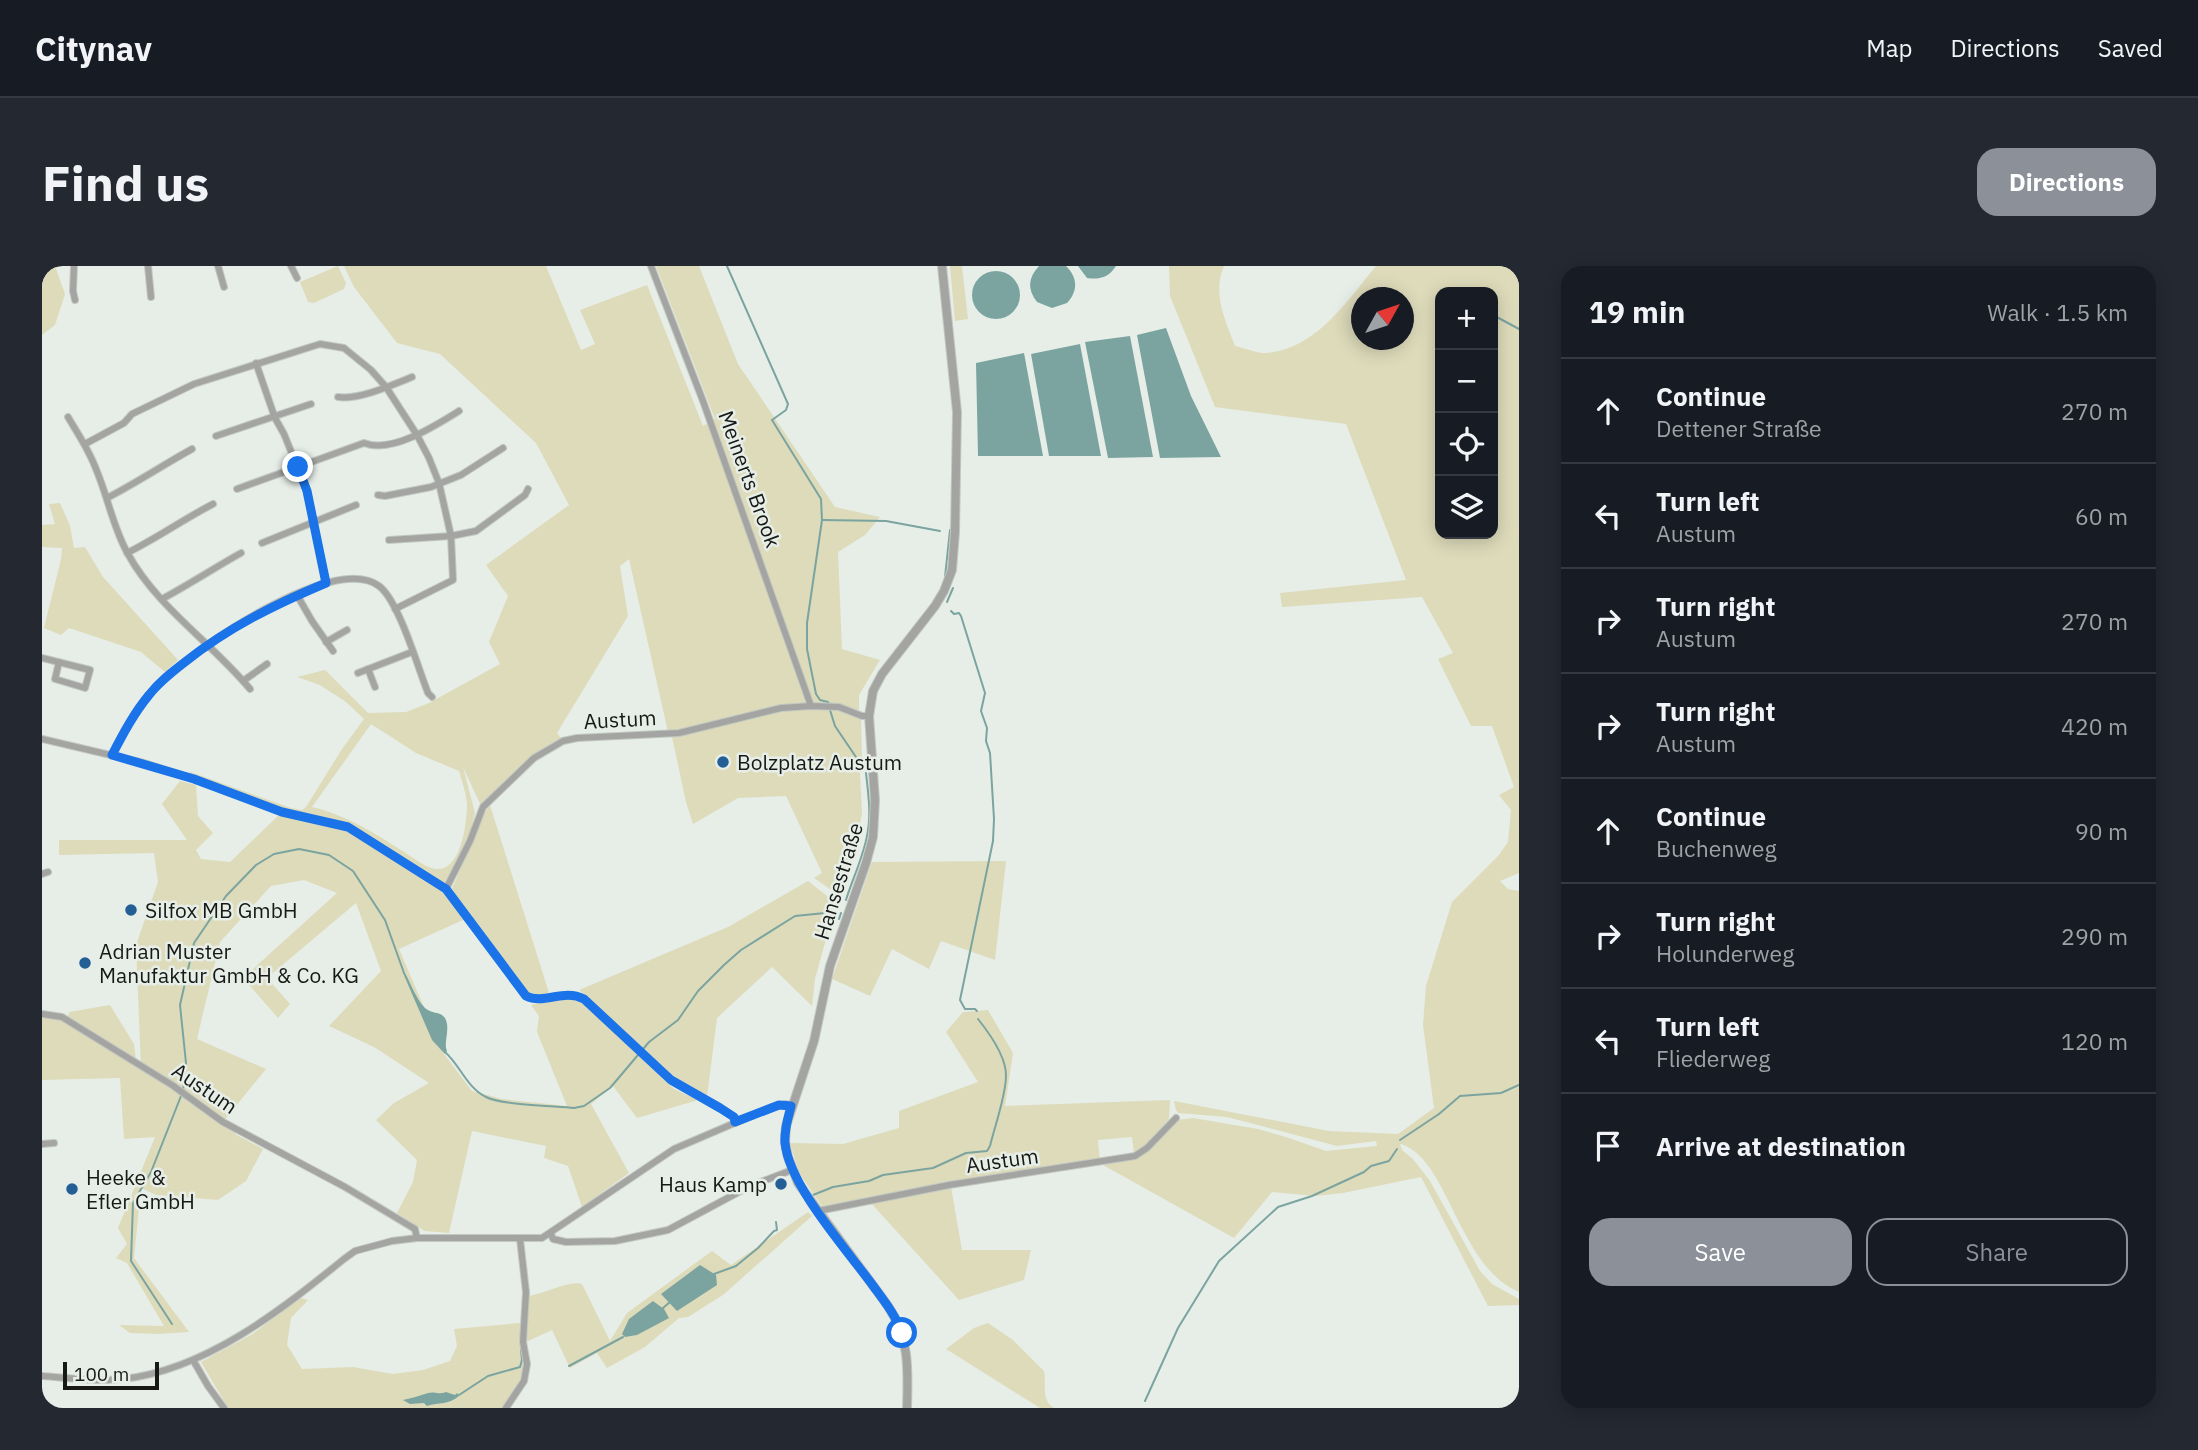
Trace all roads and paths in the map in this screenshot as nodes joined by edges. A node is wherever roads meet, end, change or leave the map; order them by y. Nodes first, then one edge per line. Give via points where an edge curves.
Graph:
1 (74, 266) edge
2 (148, 266) edge
3 (218, 266) edge
4 (291, 266) edge
5 (651, 266) edge
6 (942, 266) edge
7 (297, 278) dead end
8 (224, 287) dead end
9 (151, 297) dead end
10 (75, 300) dead end
11 (256, 363) junction
12 (412, 377) dead end
13 (386, 387) junction
14 (338, 397) dead end
15 (311, 404) dead end
16 (459, 411) dead end
17 (68, 417) dead end
18 (275, 418) junction
19 (417, 435) junction
20 (216, 436) dead end
21 (85, 444) junction
22 (503, 448) dead end
23 (192, 449) dead end
24 (298, 467) junction
25 (439, 483) junction
26 (237, 489) dead end
27 (528, 489) dead end
28 (378, 495) dead end
29 (107, 498) junction
30 (214, 504) dead end
31 (356, 505) dead end
32 (314, 522) junction
33 (451, 536) junction
34 (389, 540) dead end
35 (262, 543) dead end
36 (127, 553) junction
37 (241, 553) dead end
38 (326, 583) junction
39 (298, 595) junction
40 (162, 599) junction
41 (395, 609) junction
42 (347, 630) dead end
43 (326, 642) junction
44 (207, 644) junction
45 (332, 650) dead end
46 (412, 652) junction
47 (42, 658) edge
48 (59, 662) junction
49 (267, 664) dead end
50 (368, 669) junction
51 (358, 673) dead end
52 (243, 681) junction
53 (375, 687) dead end
54 (250, 689) dead end
55 (432, 697) dead end
56 (811, 706) junction
57 (869, 716) junction
58 (42, 739) edge
59 (112, 755) junction
60 (446, 889) junction
61 (42, 1014) edge
62 (791, 1106) junction
63 (1176, 1118) dead end
64 (735, 1122) junction
65 (54, 1143) dead end
66 (42, 1144) edge
67 (792, 1170) junction
68 (818, 1211) junction
69 (551, 1234) junction
70 (417, 1238) junction
71 (520, 1239) junction
72 (192, 1360) junction
73 (42, 1376) edge
74 (224, 1408) edge
75 (506, 1408) edge
76 (907, 1408) edge

1 - 10 street
2 - 9 street
3 - 8 street
4 - 7 street
5 - 56 street, Meinerts Brook
6 - 57 street, Hansestraße via 957,412 952,570 935,606 876,683
11 - 13 street via 320,344 344,348
11 - 18 street
11 - 21 street via 169,395
12 - 13 street
13 - 14 street
13 - 19 street
15 - 18 street
16 - 19 street
17 - 21 street
18 - 20 street
18 - 24 street
19 - 24 street via 379,447 363,443
19 - 25 street
21 - 29 street
22 - 25 street via 461,475
23 - 29 street
24 - 26 street
24 - 32 street
25 - 28 street
25 - 33 street
27 - 33 street via 476,531
29 - 36 street
30 - 36 street
31 - 32 street
32 - 35 street
32 - 38 street
33 - 34 street
33 - 41 street via 453,580
36 - 40 street
37 - 40 street
38 - 39 street
38 - 41 street via 352,578 369,581 387,593
39 - 43 street
39 - 44 street
40 - 44 street
41 - 46 street
42 - 43 street
43 - 45 street
44 - 52 street
44 - 59 street via 149,695
46 - 50 street
46 - 55 street
47 - 48 street
48 - 48 street via 90,670 85,688 55,680
49 - 52 street
50 - 51 street
50 - 53 street
52 - 54 street
56 - 57 street, Austum
56 - 60 street, Austum via 781,708 679,733 577,738 549,747 483,807
57 - 62 street, Hansestraße via 873,836
58 - 59 street
59 - 60 street via 282,812 348,827
60 - 64 street via 526,996 534,999 570,993 584,999 671,1080 734,1117
61 - 70 street, Austum via 62,1017 223,1122 379,1206 415,1229
62 - 64 street via 779,1105
62 - 67 street, Hansestraße via 785,1142
63 - 68 street, Austum via 1135,1156
64 - 69 street via 674,1149
65 - 66 street
67 - 68 street
67 - 69 street via 750,1186 668,1230 615,1241 566,1242
68 - 76 street via 900,1325 907,1360
69 - 71 street
70 - 71 street
70 - 72 street via 355,1251 274,1315
71 - 75 street via 527,1364 524,1381
72 - 73 street via 125,1379
72 - 74 street

